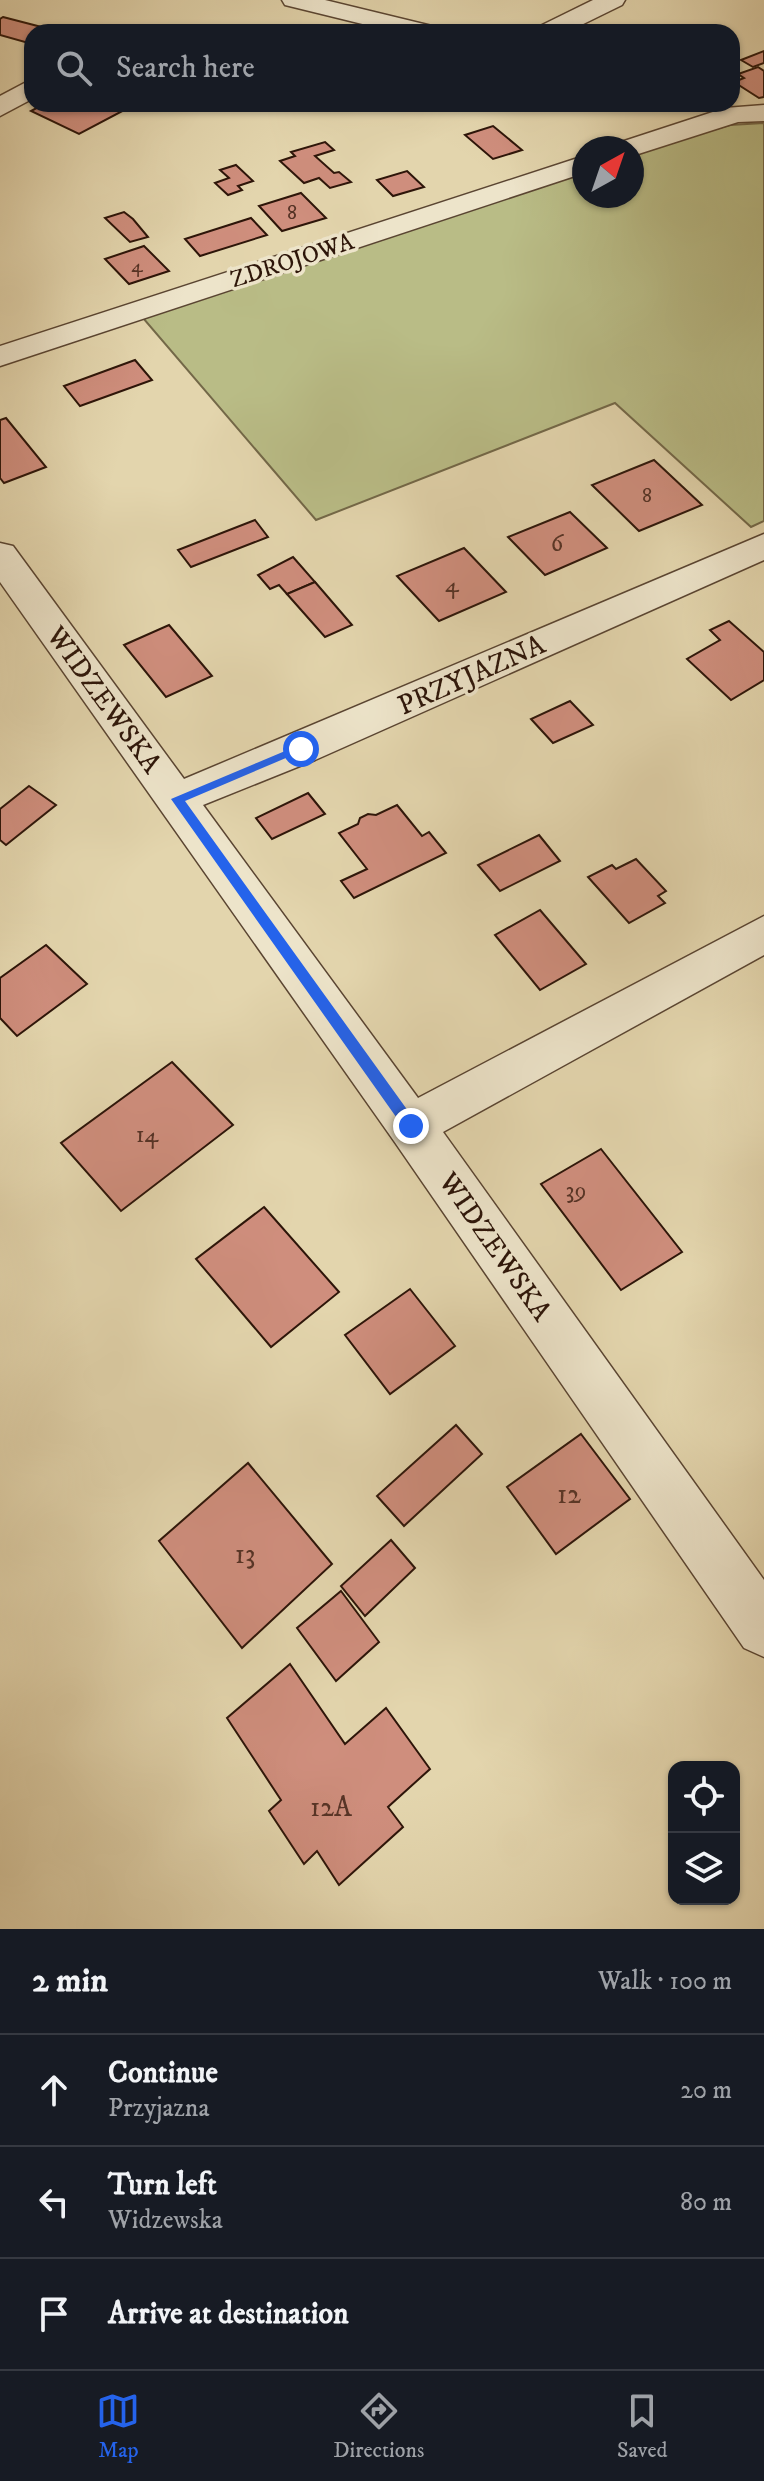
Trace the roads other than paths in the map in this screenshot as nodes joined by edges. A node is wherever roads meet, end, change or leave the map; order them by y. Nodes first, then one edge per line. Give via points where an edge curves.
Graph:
1 (294, 0) edge
2 (613, 0) edge
3 (394, 24) edge
4 (564, 24) edge
5 (24, 92) edge
6 (0, 108) edge
7 (740, 110) edge
8 (719, 112) edge
9 (764, 113) edge
10 (644, 143) edge
11 (572, 168) edge
12 (0, 356) edge
13 (764, 546) edge
14 (0, 555) edge
15 (177, 799) junction
16 (764, 934) edge
17 (411, 1126) junction
18 (764, 1628) edge

1 - 3 street
2 - 4 street
5 - 6 street
7 - 9 street
8 - 10 street
11 - 12 street, ZDROJOWA
13 - 15 street, PRZYJAZNA
14 - 15 street, WIDZEWSKA
15 - 17 street, WIDZEWSKA
16 - 17 street
17 - 18 street, WIDZEWSKA

